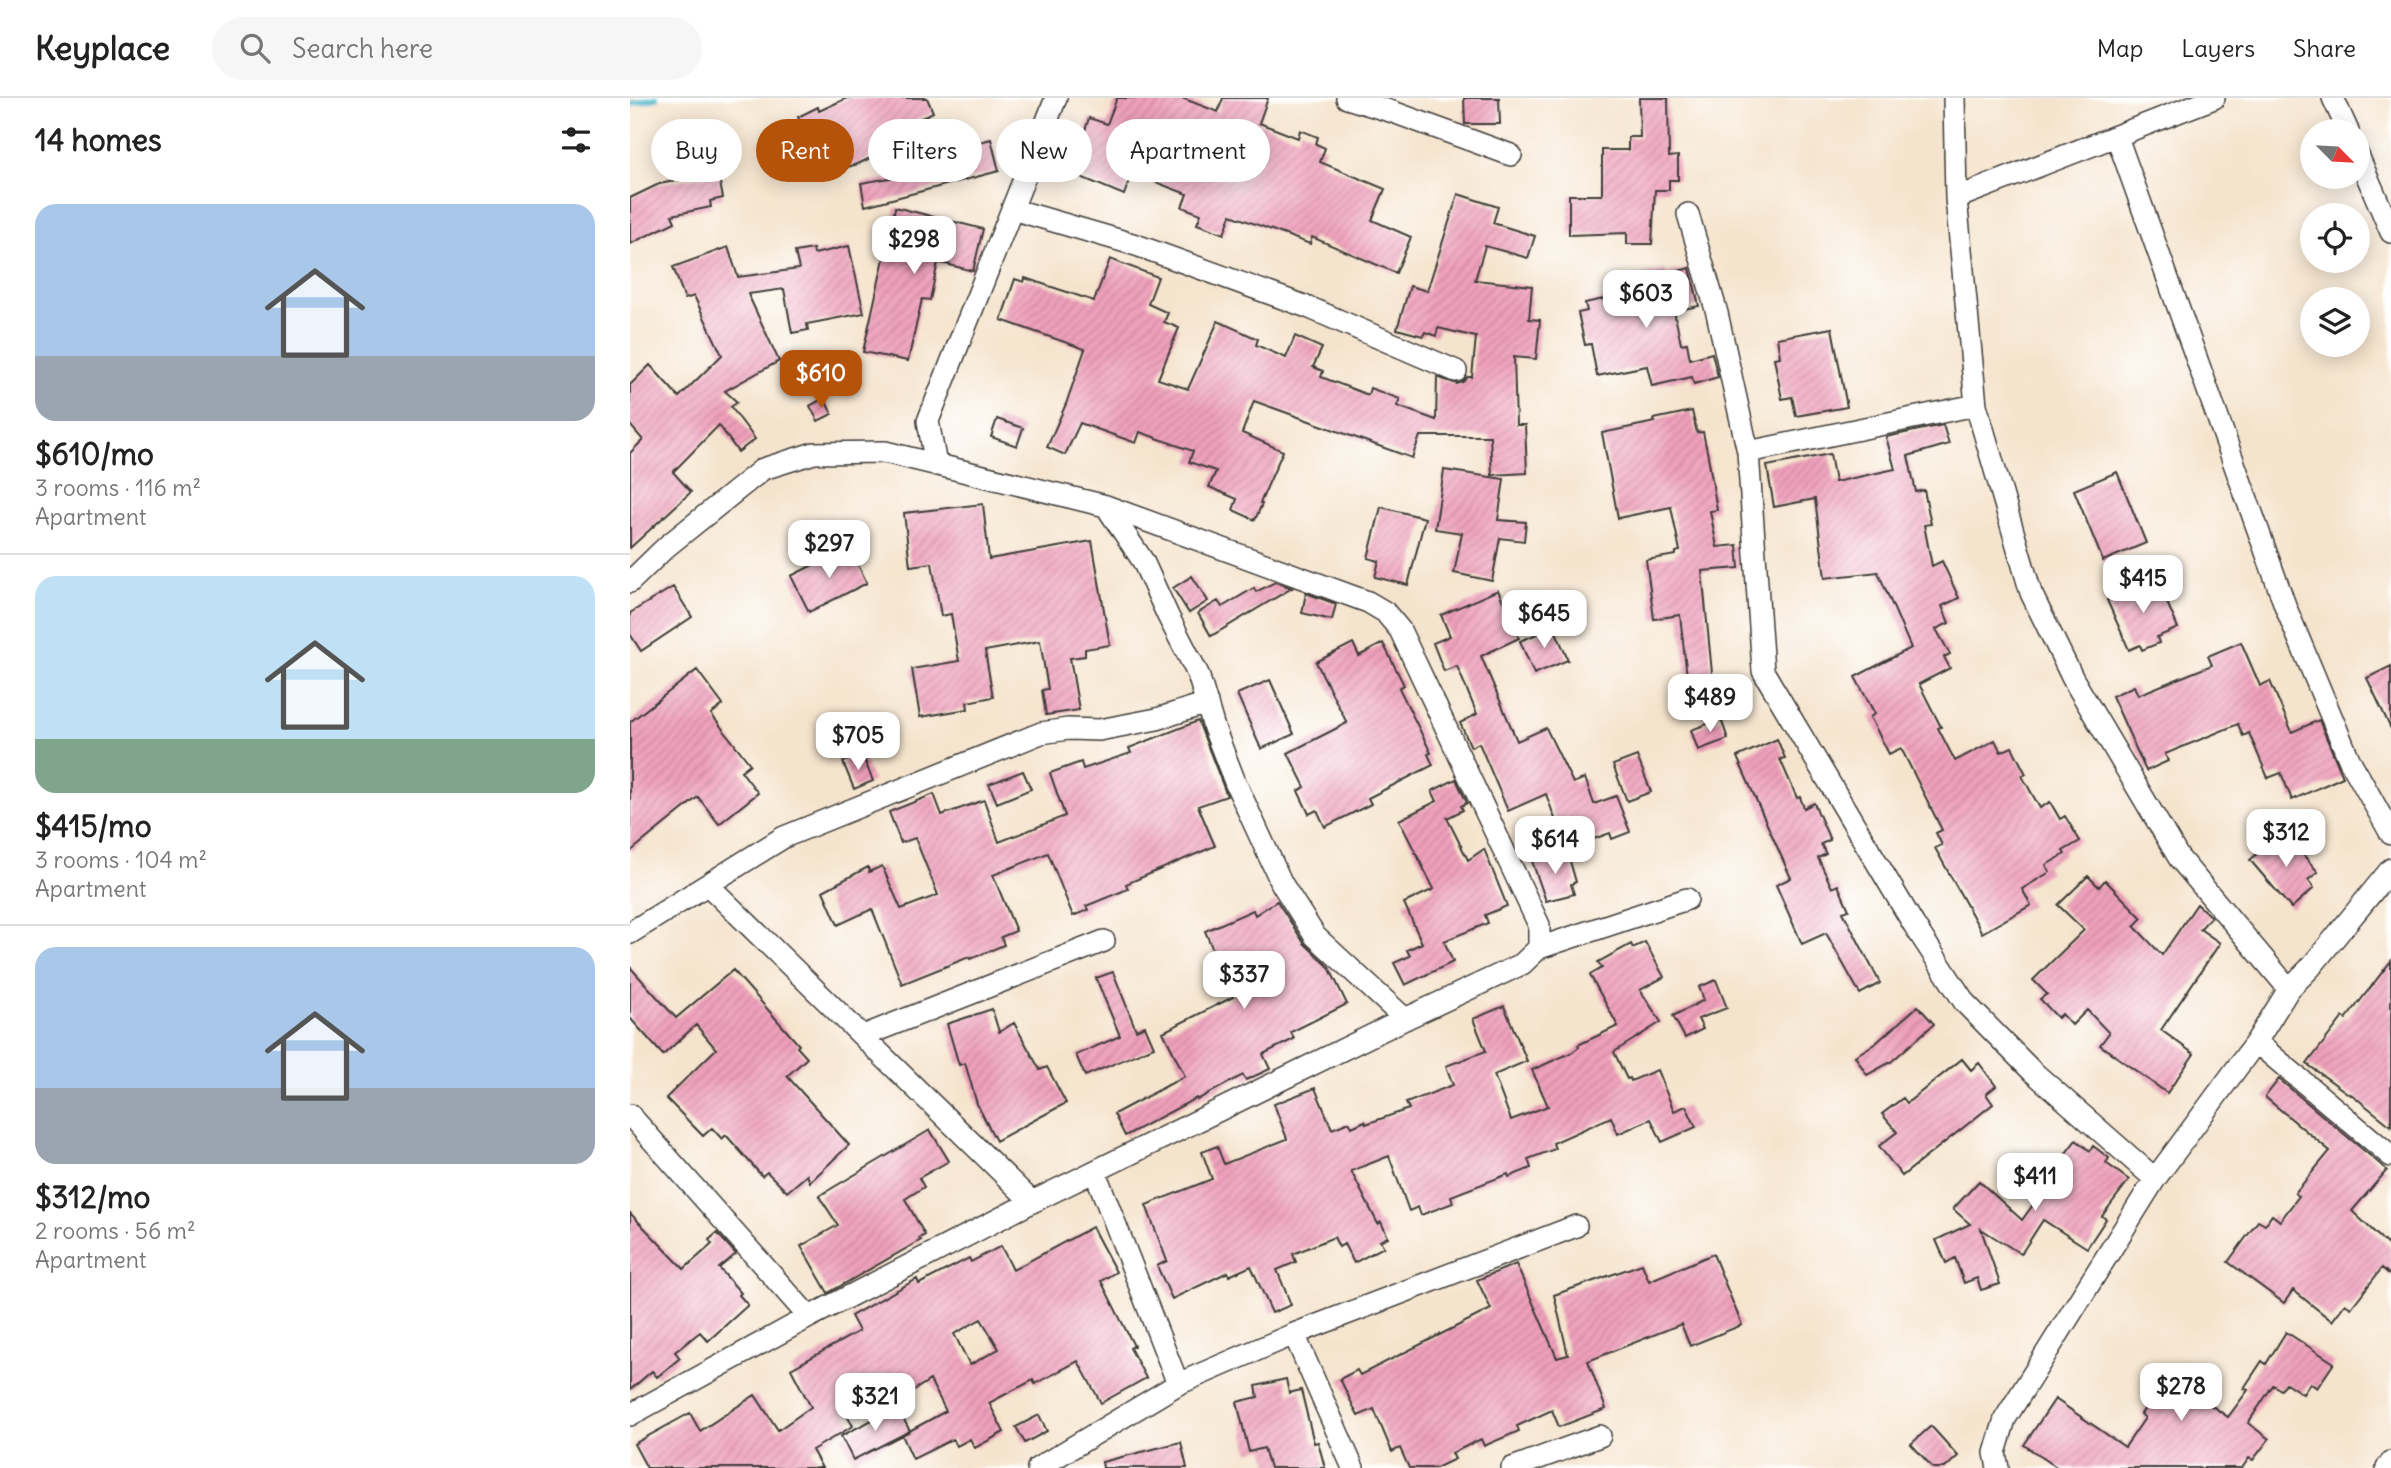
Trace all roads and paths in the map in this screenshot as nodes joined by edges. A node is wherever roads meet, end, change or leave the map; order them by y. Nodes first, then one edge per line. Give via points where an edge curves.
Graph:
1 (1056, 98) edge
2 (1347, 98) edge
3 (1954, 98) edge
4 (2214, 98) edge
5 (2333, 98) edge
6 (1394, 105) edge
7 (2343, 119) edge
8 (2117, 137) junction
9 (1511, 155) dead end
10 (2370, 183) edge
11 (1956, 198) junction
12 (1012, 209) junction
13 (1688, 214) dead end
14 (2391, 232) edge
15 (1456, 371) dead end
16 (1976, 405) junction
17 (1748, 452) junction
18 (936, 465) junction
19 (1106, 506) junction
20 (630, 582) edge
21 (1208, 703) junction
22 (2391, 834) edge
23 (2391, 869) edge
24 (708, 885) junction
25 (1687, 899) dead end
26 (630, 933) edge
27 (1104, 941) dead end
28 (1539, 948) junction
29 (2289, 989) junction
30 (1405, 1019) junction
31 (863, 1036) junction
32 (2256, 1042) junction
33 (630, 1115) edge
34 (2391, 1156) edge
35 (1095, 1172) junction
36 (2155, 1178) junction
37 (1032, 1202) junction
38 (1576, 1226) dead end
39 (809, 1317) junction
40 (1294, 1334) junction
41 (1178, 1384) junction
42 (630, 1415) edge
43 (1600, 1436) dead end
44 (2391, 1462) edge
45 (1038, 1468) edge
46 (1353, 1468) edge
47 (1512, 1468) edge
48 (1998, 1468) edge
49 (2387, 1468) edge

1 - 12 street
2 - 6 street
3 - 11 street
4 - 8 street
5 - 7 street
6 - 9 street
8 - 11 street
8 - 22 street via 2286,608 2349,759
10 - 14 street
11 - 16 street
12 - 15 street via 1136,245 1298,303
12 - 18 street via 928,421
13 - 17 street via 1717,313
16 - 17 street
16 - 29 street via 2031,593 2073,679 2179,858
17 - 36 street via 1763,671 1965,1003 2032,1071
18 - 19 street
18 - 20 street via 885,452 814,453 763,469
19 - 21 street via 1143,561
19 - 28 street via 1385,612 1400,630 1539,925
21 - 24 street via 1126,725 1041,733 784,837
21 - 30 street via 1235,782 1282,884 1315,936
23 - 29 street
24 - 26 street
24 - 31 street
25 - 28 street
27 - 31 street
28 - 30 street via 1522,964
29 - 32 street
30 - 35 street
31 - 37 street
32 - 34 street
32 - 36 street
33 - 39 street
35 - 37 street
35 - 41 street
36 - 48 street via 2005,1419 1995,1453
37 - 39 street
38 - 40 street
39 - 42 street
40 - 41 street
40 - 46 street
41 - 45 street
43 - 47 street
44 - 49 street

